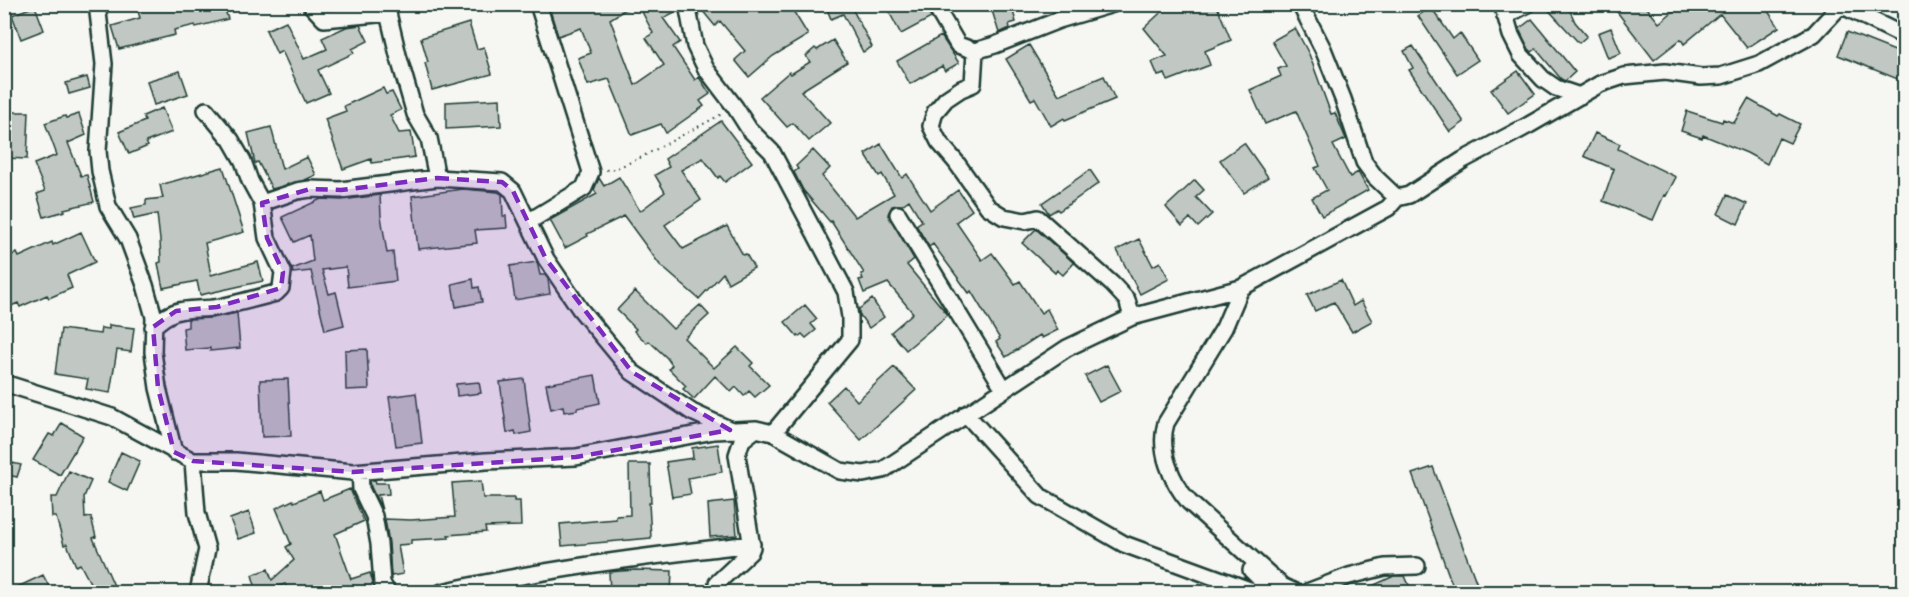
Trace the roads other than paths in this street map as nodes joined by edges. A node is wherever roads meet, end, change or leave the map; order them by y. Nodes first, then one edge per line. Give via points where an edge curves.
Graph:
1 (97, 4) edge
2 (310, 4) edge
3 (538, 4) edge
4 (687, 4) edge
5 (934, 4) edge
6 (1113, 4) edge
7 (1300, 4) edge
8 (1528, 4) edge
9 (1841, 5) edge
10 (1504, 10) edge
11 (1905, 36) edge
12 (975, 51) junction
13 (1580, 96) junction
14 (206, 110) dead end
15 (437, 178) junction
16 (1397, 198) junction
17 (262, 203) junction
18 (898, 214) dead end
19 (528, 222) junction
20 (1241, 288) junction
21 (1132, 317) junction
22 (153, 327) junction
23 (4, 383) edge
24 (1004, 389) junction
25 (966, 414) junction
26 (756, 429) junction
27 (730, 430) junction
28 (773, 433) junction
29 (174, 452) junction
30 (193, 461) junction
31 (360, 472) junction
32 (1204, 516) junction
33 (752, 544) junction
34 (1418, 566) dead end
35 (717, 583) dead end
36 (198, 592) edge
37 (387, 592) edge
38 (442, 592) edge
39 (1255, 592) edge
40 (1273, 592) edge
41 (1295, 592) edge
42 (1306, 592) edge

1 - 22 street via 104,64 100,171 108,206 128,239 145,285 154,316
2 - 15 street via 324,19 388,13 416,114 429,138
3 - 19 street via 591,172 584,188
4 - 28 street via 695,46 706,69 749,129 772,152 846,292 850,340
5 - 12 street via 958,45
6 - 12 street
7 - 16 street via 1323,49 1364,162
8 - 10 street
9 - 11 street
9 - 13 street via 1814,34 1759,64 1721,76 1665,72 1624,76
10 - 13 street via 1510,35 1532,68 1556,88
12 - 21 street via 973,84 946,99 935,112 931,126 939,142 988,207 1004,217 1025,221 1038,218 1112,284 1127,300
13 - 16 street via 1463,160 1410,195
14 - 17 street via 231,140
15 - 17 street via 341,190 310,189
15 - 19 street via 502,182 513,191
16 - 20 street via 1389,208
17 - 22 street via 267,238 283,272 282,288 276,293 217,307 176,311
18 - 24 street
19 - 27 street via 546,259 580,309 632,372 692,412
20 - 21 street
20 - 32 street via 1224,328 1173,410 1162,435 1173,479
21 - 24 street via 1068,348
22 - 29 street via 158,388
23 - 29 street via 112,417
24 - 25 street
25 - 28 street via 883,470 863,474 840,471
25 - 39 street via 1040,496 1124,544
26 - 27 street
26 - 28 street
26 - 33 street via 742,440 737,455
27 - 31 street via 576,457 486,460
29 - 30 street
30 - 31 street
30 - 36 street via 197,513 207,549
31 - 37 street via 361,489 374,516 382,583
32 - 40 street via 1224,545
32 - 41 street via 1282,586
33 - 35 street via 750,552
33 - 38 street via 558,569
34 - 42 street via 1385,567

